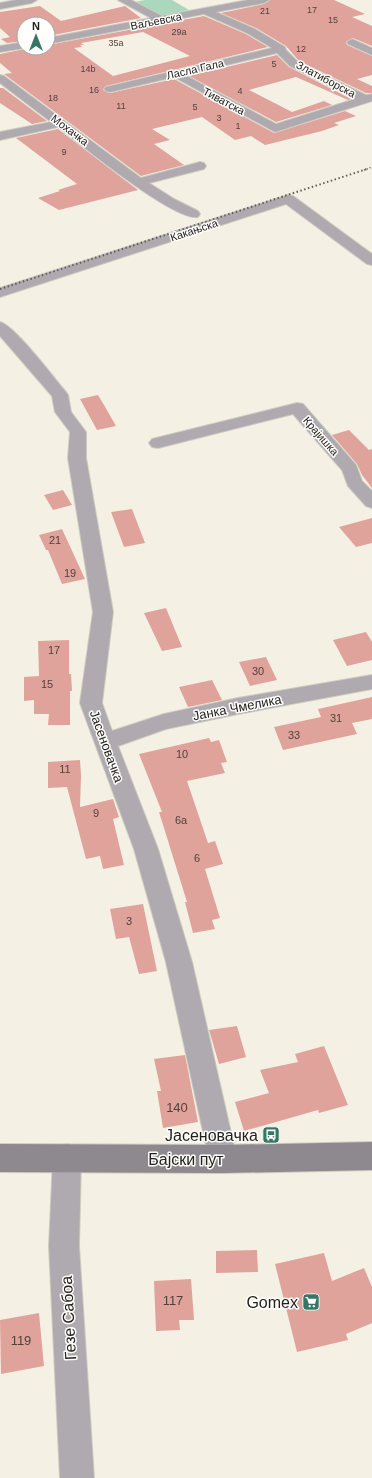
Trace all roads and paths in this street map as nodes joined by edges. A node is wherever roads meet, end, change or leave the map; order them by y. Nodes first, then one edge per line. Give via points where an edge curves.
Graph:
1 (32, 0) edge
2 (122, 0) edge
3 (264, 0) edge
4 (4, 4) edge
5 (205, 11) junction
6 (162, 20) junction
7 (56, 40) edge
8 (352, 42) dead end
9 (16, 46) edge
10 (0, 49) edge
11 (281, 49) junction
12 (372, 52) edge
13 (174, 73) junction
14 (0, 78) edge
15 (110, 89) dead end
16 (368, 98) edge
17 (61, 123) junction
18 (0, 136) edge
19 (200, 166) dead end
20 (139, 182) junction
21 (193, 214) dead end
22 (372, 261) edge
23 (0, 293) edge
24 (0, 327) edge
25 (158, 442) dead end
26 (372, 502) edge
27 (372, 682) edge
28 (105, 742) junction
29 (372, 1156) edge
30 (0, 1158) edge
31 (67, 1158) junction
32 (223, 1159) junction
33 (77, 1478) edge

1 - 4 street
2 - 6 street
3 - 5 street, Ваљевска
5 - 6 street, Ваљевска
5 - 11 street, Златиборска via 250,31
6 - 7 street, Ваљевска
8 - 12 street
9 - 10 street
11 - 13 street, Ласла Гала
11 - 16 street, Златиборска via 294,64
13 - 15 street, Ласла Гала
13 - 16 street, Тиватска via 275,128
14 - 17 street, Мохачка
17 - 18 street
17 - 20 street, Мохачка
19 - 20 street
20 - 21 street, Мохачка
22 - 23 street, Какањска via 288,199
24 - 28 street, Јасеновачка via 60,395 63,412 78,432 78,458 103,612 91,702
25 - 26 street, Крајишка via 248,415 297,408 350,469 354,482
27 - 28 street, Јанка Чмелика via 171,721
28 - 32 street, Јасеновачка via 146,849 179,962
29 - 32 street, Бајски пут
30 - 31 street, Бајски пут
31 - 32 street, Бајски пут
31 - 33 street, Гезе Сабоа via 64,1246

